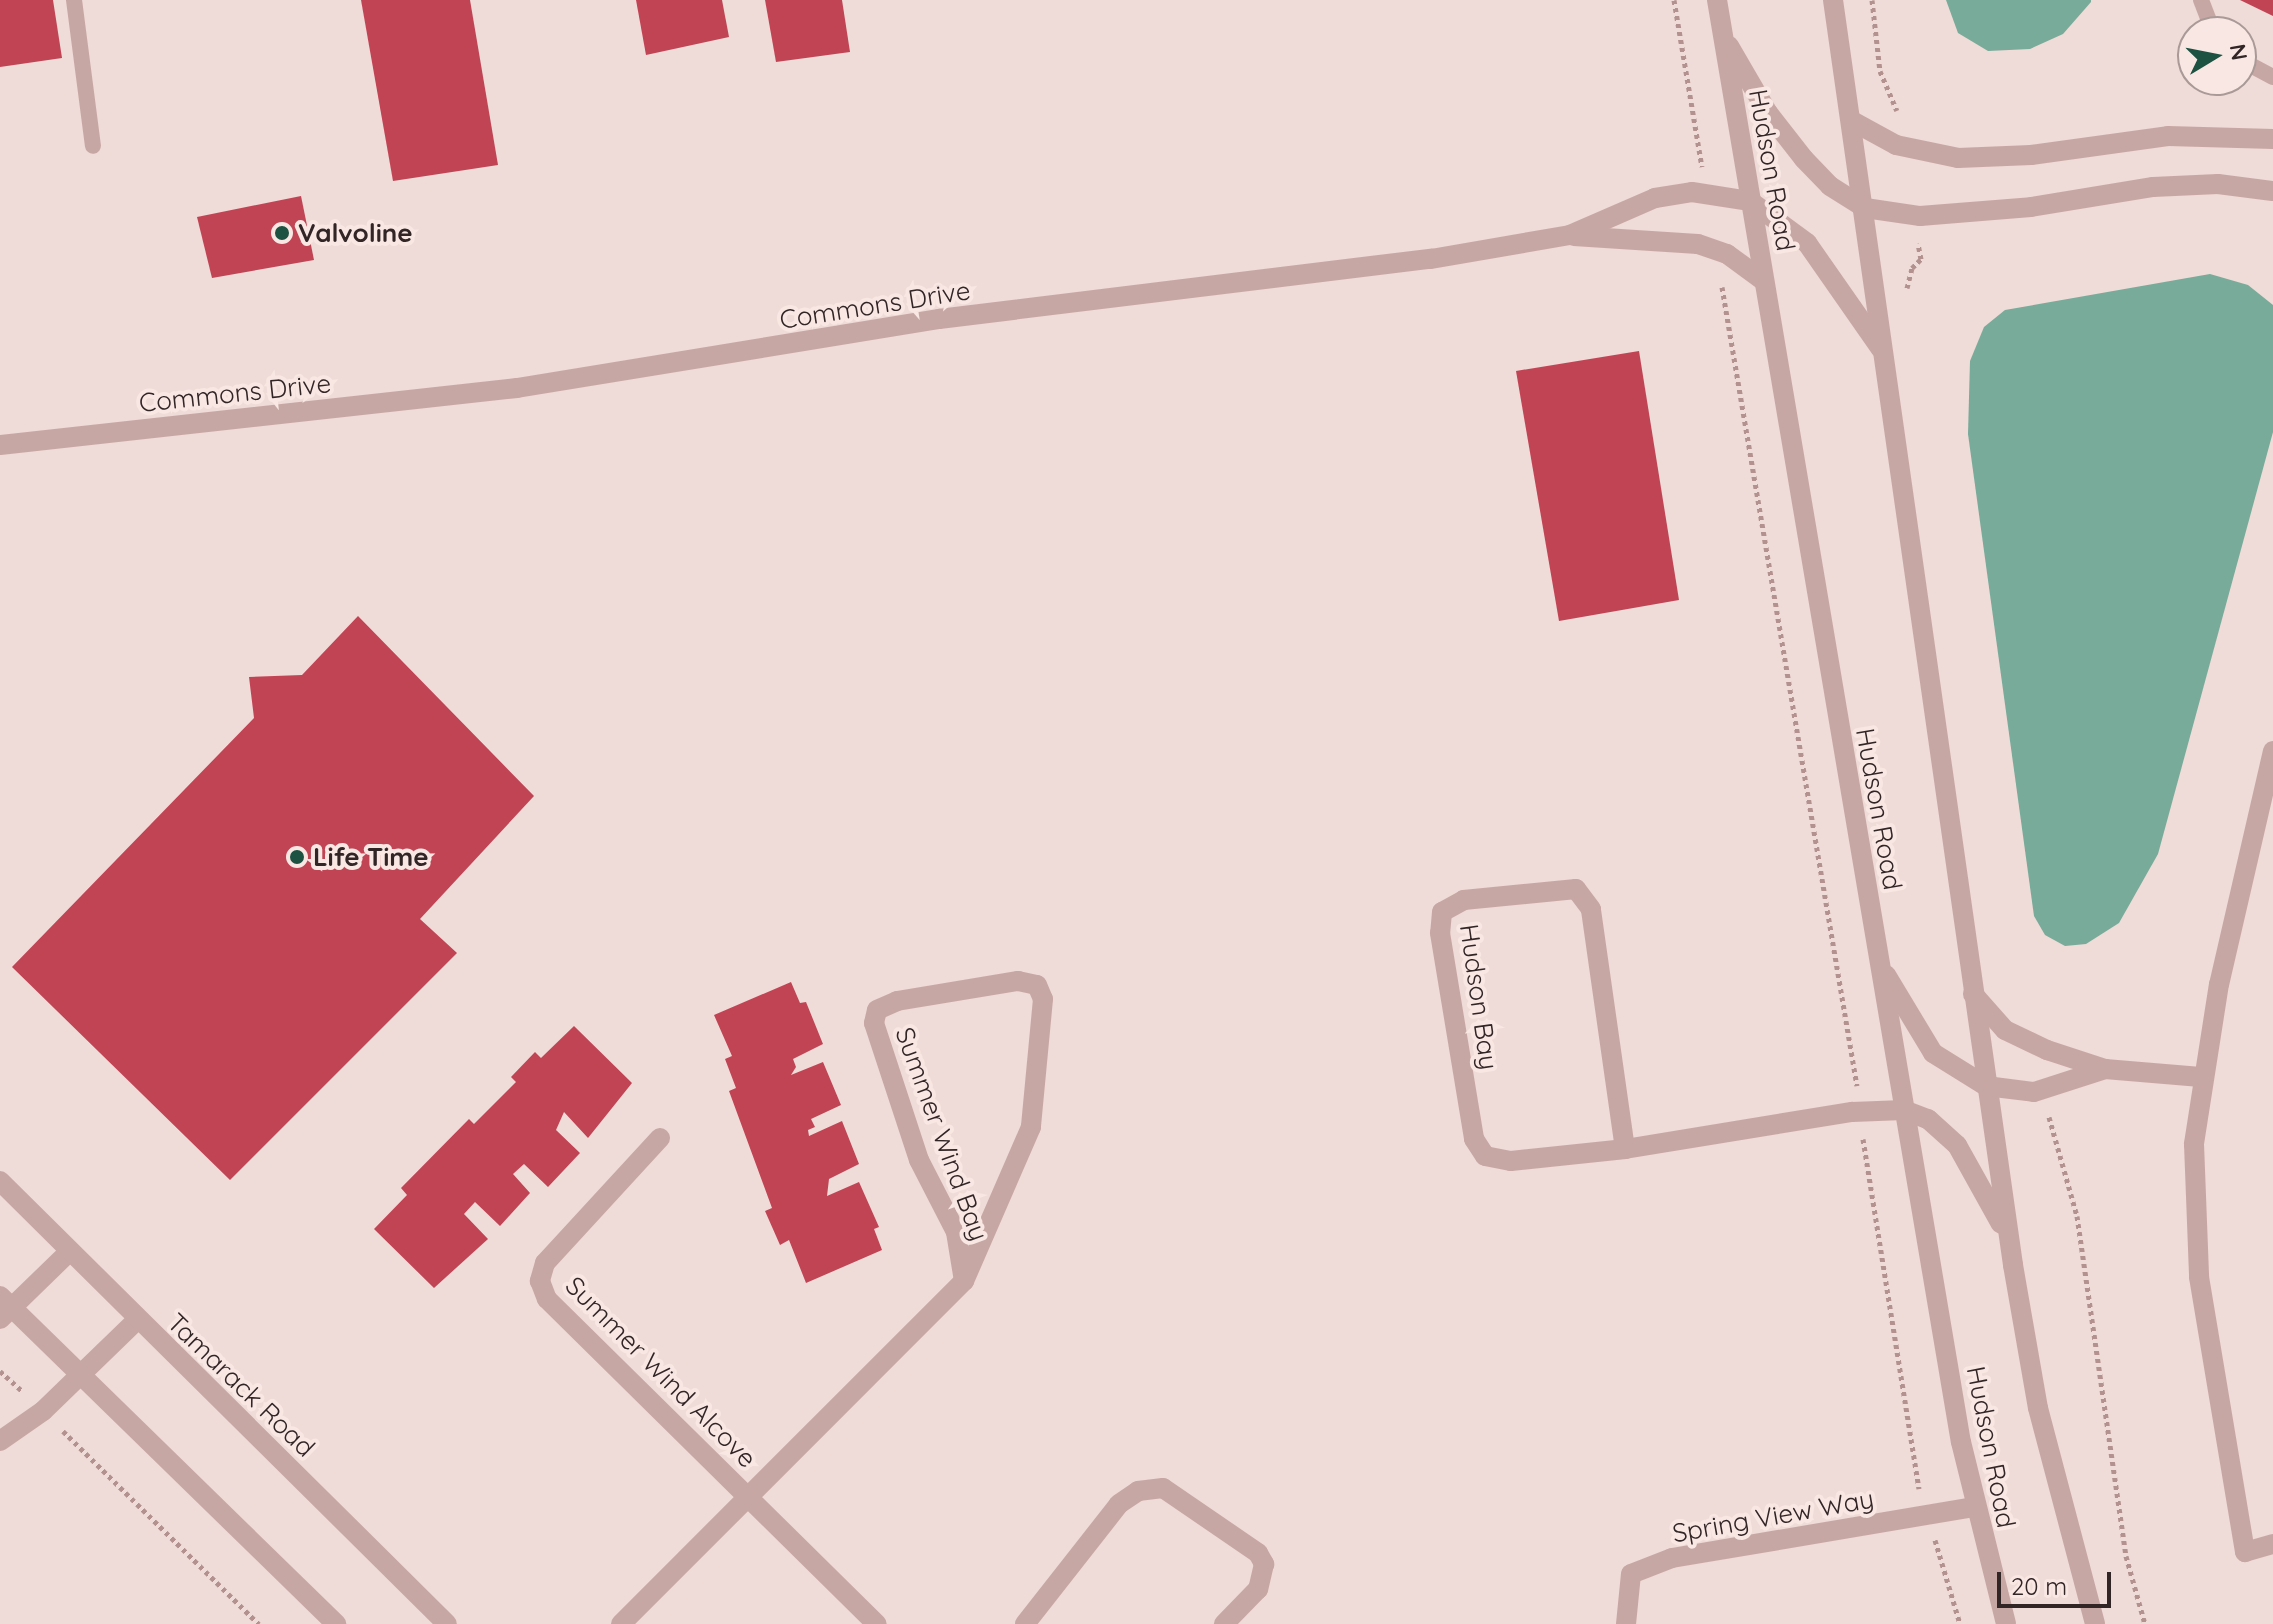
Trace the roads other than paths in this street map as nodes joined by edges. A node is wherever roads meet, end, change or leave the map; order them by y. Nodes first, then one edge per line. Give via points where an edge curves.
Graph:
1 (74, 0) edge
2 (1717, 0) edge
3 (1833, 0) edge
4 (1723, 35) junction
5 (1854, 122) junction
6 (2273, 139) edge
7 (93, 146) dead end
8 (2273, 191) edge
9 (1750, 201) junction
10 (1865, 208) junction
11 (1570, 235) junction
12 (1764, 281) junction
13 (1886, 356) junction
14 (0, 445) edge
15 (2273, 751) edge
16 (1879, 961) junction
17 (1973, 994) junction
18 (2105, 1069) junction
19 (2201, 1077) junction
20 (1986, 1086) junction
21 (1904, 1110) junction
22 (660, 1138) dead end
23 (1625, 1149) junction
24 (0, 1181) edge
25 (2008, 1238) junction
26 (69, 1252) junction
27 (964, 1281) junction
28 (4, 1307) edge
29 (137, 1320) junction
30 (83, 1375) junction
31 (0, 1441) edge
32 (747, 1495) junction
33 (1975, 1507) junction
34 (2273, 1544) edge
35 (336, 1624) edge
36 (447, 1624) edge
37 (621, 1624) edge
38 (877, 1624) edge
39 (1025, 1624) edge
40 (1224, 1624) edge
41 (1626, 1624) edge
42 (2006, 1624) edge
43 (2095, 1624) edge

1 - 7 lane
2 - 4 street, Hudson Road
3 - 5 street, Hudson Road
4 - 9 street, Hudson Road
4 - 10 street via 1768,113 1804,159 1830,186
5 - 6 street via 1896,145 1958,158 2031,155 2168,136
5 - 10 street, Hudson Road
8 - 10 street via 2218,184 2153,187 2031,207 1913,216
9 - 11 street, Commons Drive via 1706,192 1655,198
9 - 12 street, Hudson Road
9 - 13 street via 1807,243
10 - 13 street, Hudson Road
11 - 12 street via 1686,242 1715,249
11 - 14 street, Commons Drive via 1304,277 939,319 517,388
12 - 16 street, Hudson Road
13 - 17 street, Hudson Road
15 - 19 street
16 - 20 street via 1933,1053
16 - 21 street, Hudson Road
17 - 18 street via 2018,1038
17 - 20 street, Hudson Road
18 - 19 street
18 - 20 street via 2020,1094
19 - 34 street via 2194,1209 2208,1336 2245,1552
20 - 25 street, Hudson Road
21 - 23 street, Hudson Bay via 1852,1112
21 - 25 street via 1928,1119 1957,1145
21 - 33 street, Hudson Road
22 - 32 street, Summer Wind Alcove via 545,1263 540,1281 547,1299
23 - 23 street, Hudson Bay via 1511,1161 1485,1156 1474,1139 1440,933 1442,912 1464,900 1576,889 1591,909
24 - 26 street, Tamarack Road
25 - 43 street, Hudson Road via 2038,1408
26 - 28 street
26 - 29 street, Tamarack Road
27 - 27 street, Summer Wind Bay via 956,1232 919,1160 874,1023 877,1010 897,1001 1018,981 1037,985 1043,999 1031,1127
27 - 32 street
28 - 30 street
29 - 30 street
29 - 36 street, Tamarack Road
30 - 31 street
30 - 35 street
32 - 37 street
32 - 38 street, Summer Wind Alcove
33 - 41 street, Spring View Way via 1672,1558 1631,1574
33 - 42 street, Hudson Road
39 - 40 street via 1119,1504 1138,1491 1163,1488 1258,1553 1264,1564 1258,1589

